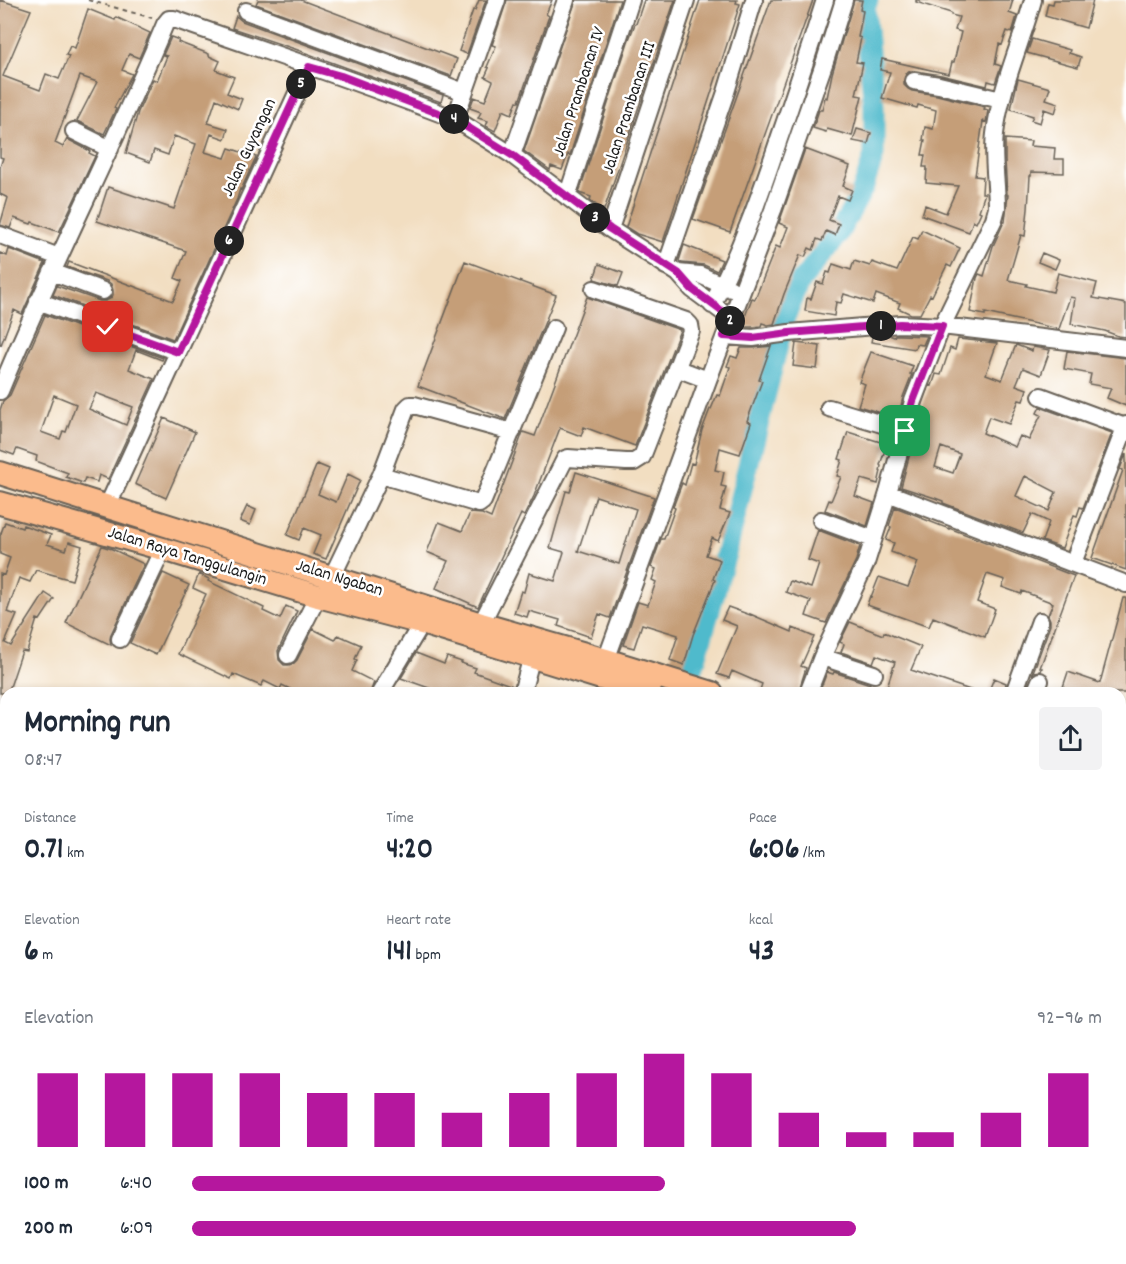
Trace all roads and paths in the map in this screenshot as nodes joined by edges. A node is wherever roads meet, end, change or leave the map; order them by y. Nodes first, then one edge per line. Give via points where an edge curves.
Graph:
1 (88, 0) edge
2 (497, 0) edge
3 (566, 0) edge
4 (631, 0) edge
5 (686, 0) edge
6 (754, 0) edge
7 (825, 0) edge
8 (843, 0) edge
9 (1033, 0) edge
10 (246, 10) dead end
11 (166, 22) junction
12 (309, 67) junction
13 (914, 81) dead end
14 (465, 92) junction
15 (1001, 100) junction
16 (454, 119) junction
17 (74, 131) dead end
18 (110, 149) junction
19 (512, 155) junction
20 (567, 197) junction
21 (610, 229) junction
22 (0, 235) edge
23 (56, 264) junction
24 (672, 269) junction
25 (723, 285) junction
26 (594, 289) dead end
27 (103, 291) dead end
28 (741, 293) junction
29 (38, 301) junction
30 (712, 305) junction
31 (731, 318) junction
32 (942, 326) junction
33 (554, 328) dead end
34 (724, 336) junction
35 (1126, 348) edge
36 (178, 352) junction
37 (676, 368) junction
38 (708, 380) junction
39 (0, 391) edge
40 (1041, 396) dead end
41 (830, 408) dead end
42 (1126, 426) edge
43 (905, 431) junction
44 (512, 432) junction
45 (0, 473) edge
46 (381, 475) junction
47 (888, 493) junction
48 (0, 503) edge
49 (107, 507) junction
50 (821, 520) dead end
51 (873, 539) junction
52 (163, 549) junction
53 (1074, 563) junction
54 (332, 577) junction
55 (1126, 584) edge
56 (318, 596) junction
57 (1040, 621) dead end
58 (422, 623) junction
59 (481, 624) junction
60 (120, 639) dead end
61 (288, 655) dead end
62 (532, 656) junction
63 (822, 657) junction
64 (606, 660) junction
65 (874, 674) dead end
66 (384, 687) edge
67 (524, 687) edge
68 (631, 687) edge
69 (694, 687) edge
70 (810, 687) edge
71 (1016, 687) edge

1 - 11 path
2 - 14 street
3 - 19 street
4 - 20 street, Jalan Prambanan IV
5 - 21 street, Jalan Prambanan III
6 - 24 street
7 - 25 street via 757,203
8 - 28 street via 807,114
9 - 15 street
10 - 14 street
11 - 12 street via 174,19
11 - 18 street
12 - 16 street
12 - 36 street, Jalan Guyangan
13 - 15 street
14 - 16 street
15 - 32 street via 994,138 997,208
16 - 19 street
17 - 18 street
18 - 23 street
19 - 20 street
20 - 21 street
21 - 24 street
22 - 23 street
23 - 27 street
23 - 29 street
24 - 25 street
24 - 30 street
25 - 28 street
25 - 30 street
26 - 37 street via 686,321 691,331
28 - 31 street
29 - 36 street
29 - 39 street
30 - 31 street
31 - 34 street
32 - 34 street via 900,324 753,338
32 - 35 street
32 - 43 street
33 - 44 street
34 - 38 street
36 - 49 street, Jalan Guyangan
37 - 38 street
37 - 59 street via 642,457 634,462 565,459
38 - 64 street
40 - 42 street
41 - 43 street
42 - 53 street
43 - 47 street
44 - 46 street via 479,504
44 - 46 street via 410,405
45 - 49 highway, Jalan Ngaban
46 - 54 street
47 - 51 street
47 - 53 street
48 - 52 highway, Jalan Raya Tanggulangin
49 - 54 highway, Jalan Ngaban
50 - 51 street
51 - 63 street via 866,563
52 - 56 highway, Jalan Raya Tanggulangin
52 - 60 street
53 - 55 street
54 - 59 highway, Jalan Ngaban
56 - 58 highway, Jalan Raya Tanggulangin
56 - 61 street
57 - 71 street
58 - 62 highway, Jalan Raya Tanggulangin
58 - 66 street
59 - 64 highway, Jalan Ngaban
62 - 67 street
62 - 68 highway, Jalan Raya Tanggulangin
63 - 65 street
63 - 70 street
64 - 69 highway, Jalan Ngaban

